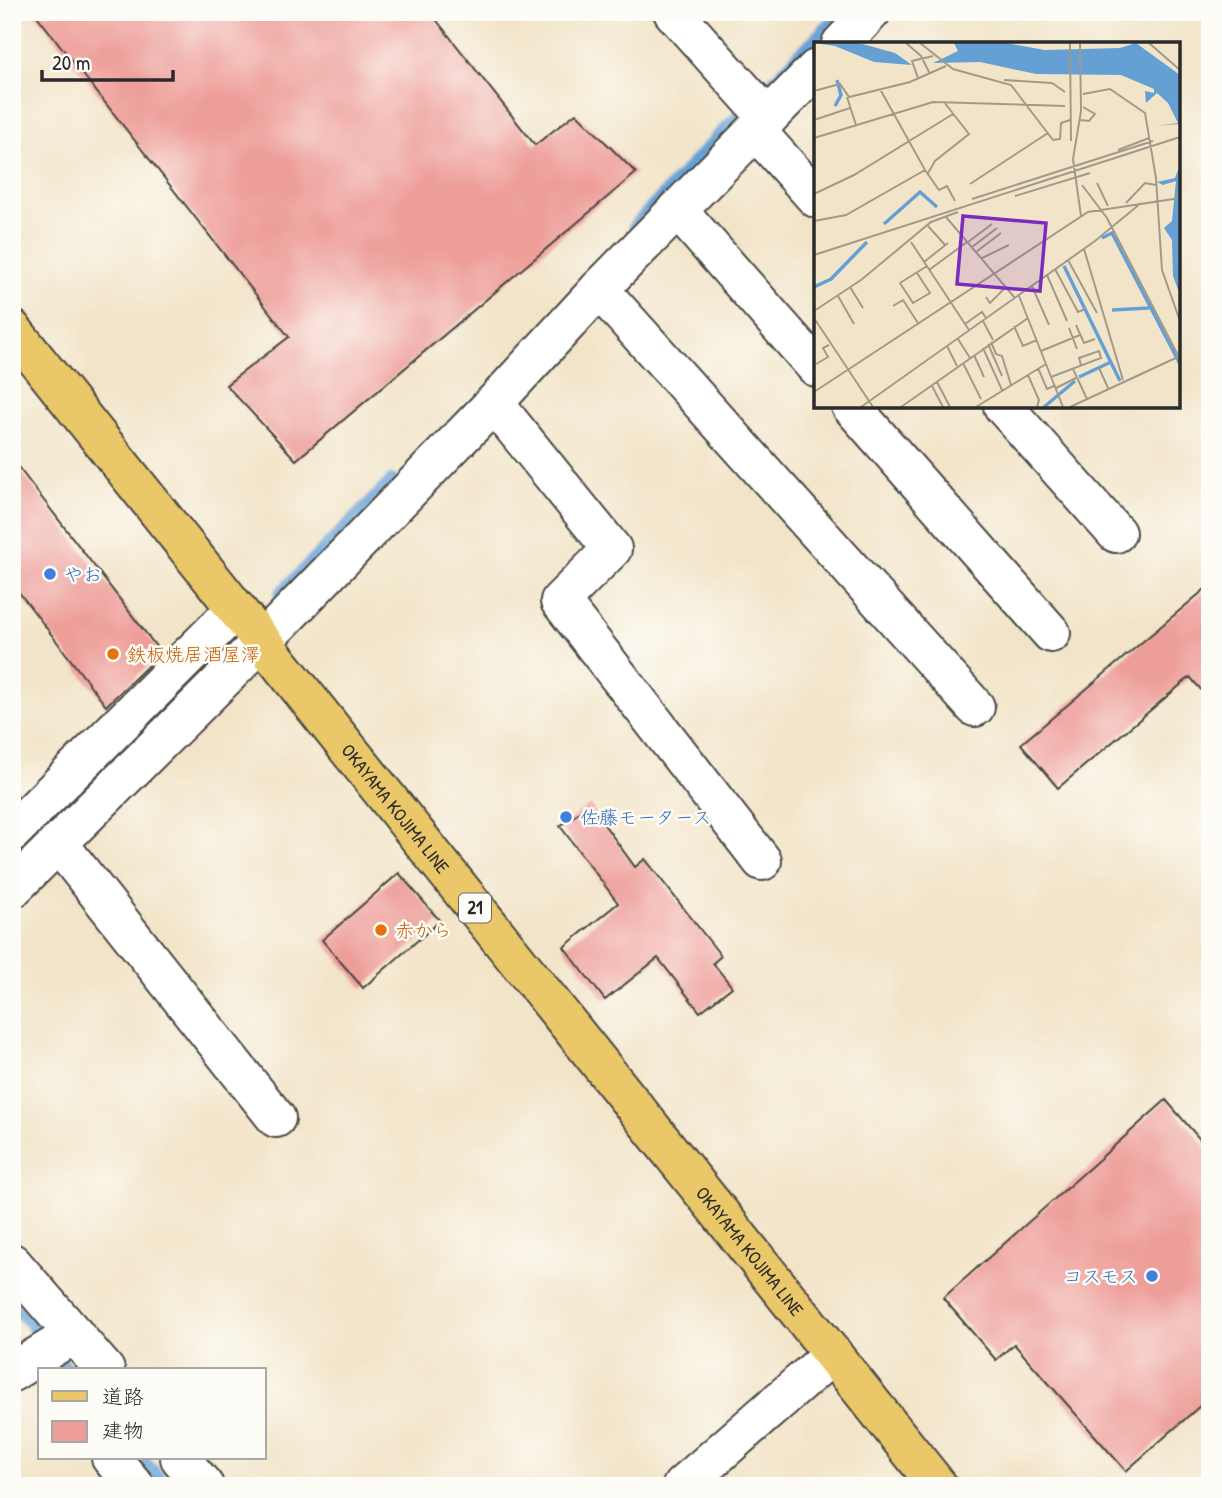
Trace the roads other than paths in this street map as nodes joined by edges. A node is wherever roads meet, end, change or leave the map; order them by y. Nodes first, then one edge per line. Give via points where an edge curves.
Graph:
1 (673, 12) edge
2 (871, 12) edge
3 (843, 42) edge
4 (814, 70) edge
5 (757, 113) junction
6 (814, 195) edge
7 (677, 209) junction
8 (599, 289) junction
9 (12, 329) edge
10 (814, 365) edge
11 (494, 403) junction
12 (853, 408) edge
13 (1005, 408) edge
14 (1116, 533) dead end
15 (236, 609) junction
16 (1051, 633) dead end
17 (262, 642) junction
18 (975, 707) dead end
19 (12, 832) edge
20 (58, 843) junction
21 (762, 861) dead end
22 (13, 887) edge
23 (276, 1118) dead end
24 (12, 1263) edge
25 (40, 1354) edge
26 (833, 1354) junction
27 (97, 1368) edge
28 (113, 1460) edge
29 (182, 1460) edge
30 (135, 1486) edge
31 (204, 1486) edge
32 (682, 1486) edge
33 (938, 1486) edge

1 - 5 street
2 - 3 street
4 - 5 street
5 - 6 street
5 - 7 street
7 - 8 street
7 - 10 street
8 - 11 street
8 - 18 street
9 - 15 main road, OKAYAMA KOJIMA LINE / 21
11 - 17 street
11 - 21 street via 612,549 561,601
12 - 16 street
13 - 14 street
15 - 17 main road, OKAYAMA KOJIMA LINE / 21
15 - 19 street
17 - 20 street
17 - 26 main road, OKAYAMA KOJIMA LINE / 21
20 - 22 street
20 - 23 street
24 - 25 street
25 - 27 street
26 - 32 street
26 - 33 main road, OKAYAMA KOJIMA LINE / 21
28 - 30 street
29 - 31 street

